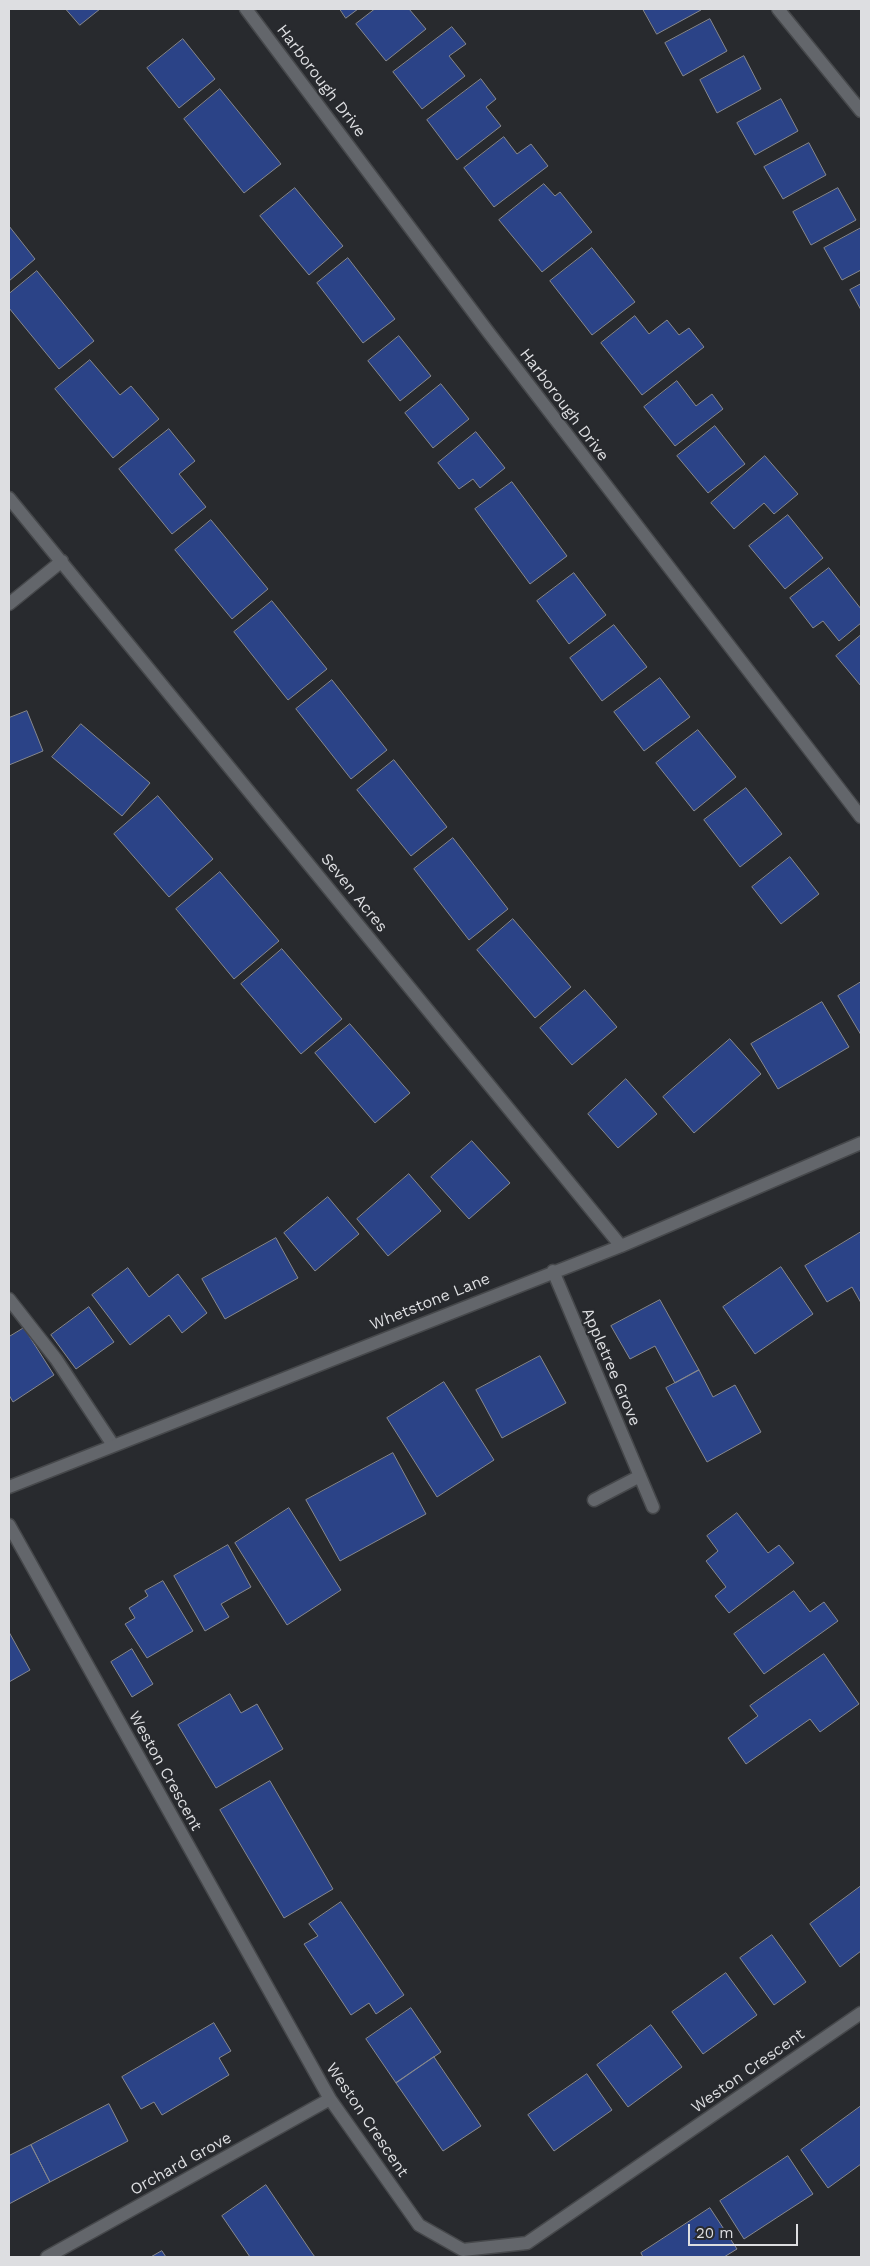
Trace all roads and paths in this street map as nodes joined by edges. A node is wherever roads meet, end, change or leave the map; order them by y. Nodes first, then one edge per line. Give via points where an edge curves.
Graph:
1 (246, 9) edge
2 (778, 9) edge
3 (861, 111) edge
4 (9, 498) edge
5 (62, 561) junction
6 (9, 604) edge
7 (861, 817) edge
8 (861, 1143) edge
9 (620, 1246) junction
10 (553, 1272) junction
11 (9, 1298) edge
12 (113, 1445) junction
13 (640, 1476) junction
14 (9, 1487) edge
15 (594, 1500) dead end
16 (653, 1507) dead end
17 (9, 1524) edge
18 (861, 2013) edge
19 (330, 2099) junction
20 (47, 2257) edge

1 - 7 street, Harborough Drive via 495,341
2 - 3 street
4 - 5 street, Seven Acres
5 - 6 street
5 - 9 street, Seven Acres
8 - 9 street, Whetstone Lane
9 - 10 street, Whetstone Lane
10 - 12 street, Whetstone Lane
10 - 13 street, Appletree Grove
11 - 12 street via 56,1359
12 - 14 street, Whetstone Lane
13 - 15 street
13 - 16 street, Appletree Grove
17 - 19 street, Weston Crescent
18 - 19 street, Weston Crescent via 527,2243 463,2250 419,2225
19 - 20 street, Orchard Grove

